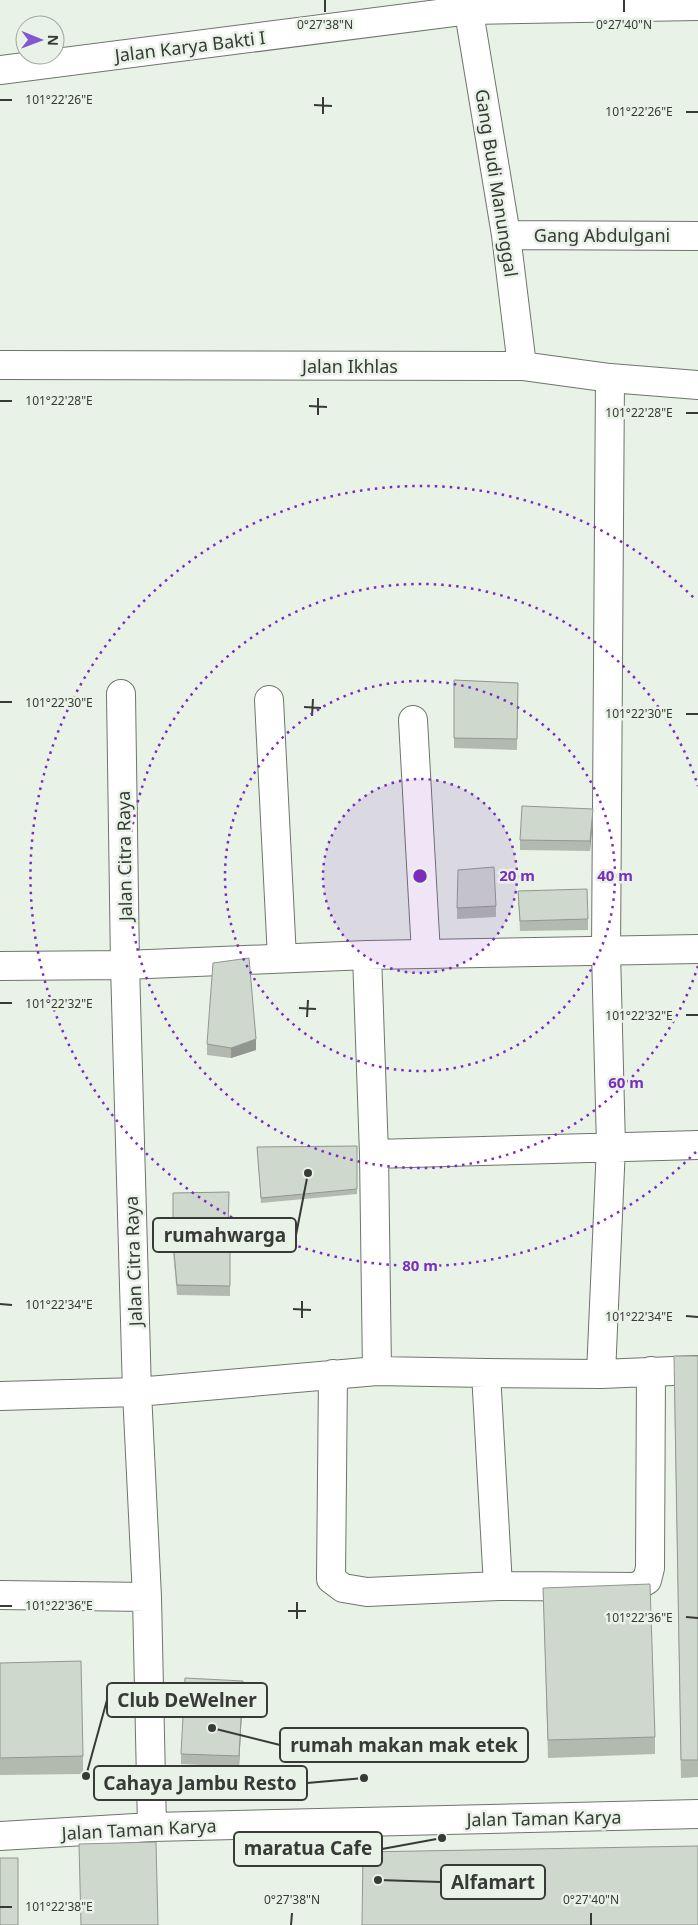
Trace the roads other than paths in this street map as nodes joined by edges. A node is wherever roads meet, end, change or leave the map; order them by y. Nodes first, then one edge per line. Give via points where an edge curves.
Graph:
1 (468, 5) edge
2 (698, 6) edge
3 (0, 70) edge
4 (506, 235) junction
5 (698, 236) edge
6 (0, 364) edge
7 (522, 366) junction
8 (610, 378) junction
9 (698, 385) edge
10 (121, 694) dead end
11 (269, 700) dead end
12 (413, 720) dead end
13 (698, 950) edge
14 (606, 952) junction
15 (426, 954) junction
16 (367, 955) junction
17 (282, 958) junction
18 (125, 965) junction
19 (0, 966) edge
20 (698, 1145) edge
21 (611, 1146) junction
22 (374, 1154) junction
23 (377, 1370) junction
24 (698, 1370) edge
25 (651, 1371) junction
26 (333, 1374) junction
27 (486, 1374) junction
28 (601, 1374) junction
29 (137, 1392) junction
30 (0, 1396) edge
31 (498, 1586) junction
32 (0, 1595) edge
33 (147, 1597) junction
34 (698, 1814) edge
35 (152, 1827) junction
36 (0, 1836) edge

1 - 2 street, Jalan Karya Bakti I
1 - 3 street, Jalan Karya Bakti I
1 - 4 street, Gang Budi Manunggal
4 - 5 street, Gang Abdulgani
4 - 7 street, Gang Budi Manunggal
6 - 7 street, Jalan Ikhlas
7 - 8 street, Jalan Ikhlas
8 - 9 street, Jalan Ikhlas
8 - 14 street
10 - 18 street, Jalan Citra Raya
11 - 17 street
12 - 15 street
13 - 14 street
14 - 15 street
14 - 21 street
15 - 16 street
16 - 17 street
16 - 22 street
17 - 18 street
18 - 19 street
18 - 29 street, Jalan Citra Raya
20 - 21 street
21 - 22 street
21 - 28 street
22 - 23 street
23 - 26 street
23 - 27 street
24 - 25 street
25 - 28 street
25 - 31 street via 650,1568 647,1580 636,1587
26 - 29 street
26 - 31 street via 331,1580 343,1588 367,1592
27 - 28 street
27 - 31 street
29 - 30 street
29 - 33 street, Jalan Citra Raya
32 - 33 street
33 - 35 street, Jalan Citra Raya
34 - 35 street, Jalan Taman Karya
35 - 36 street, Jalan Taman Karya

